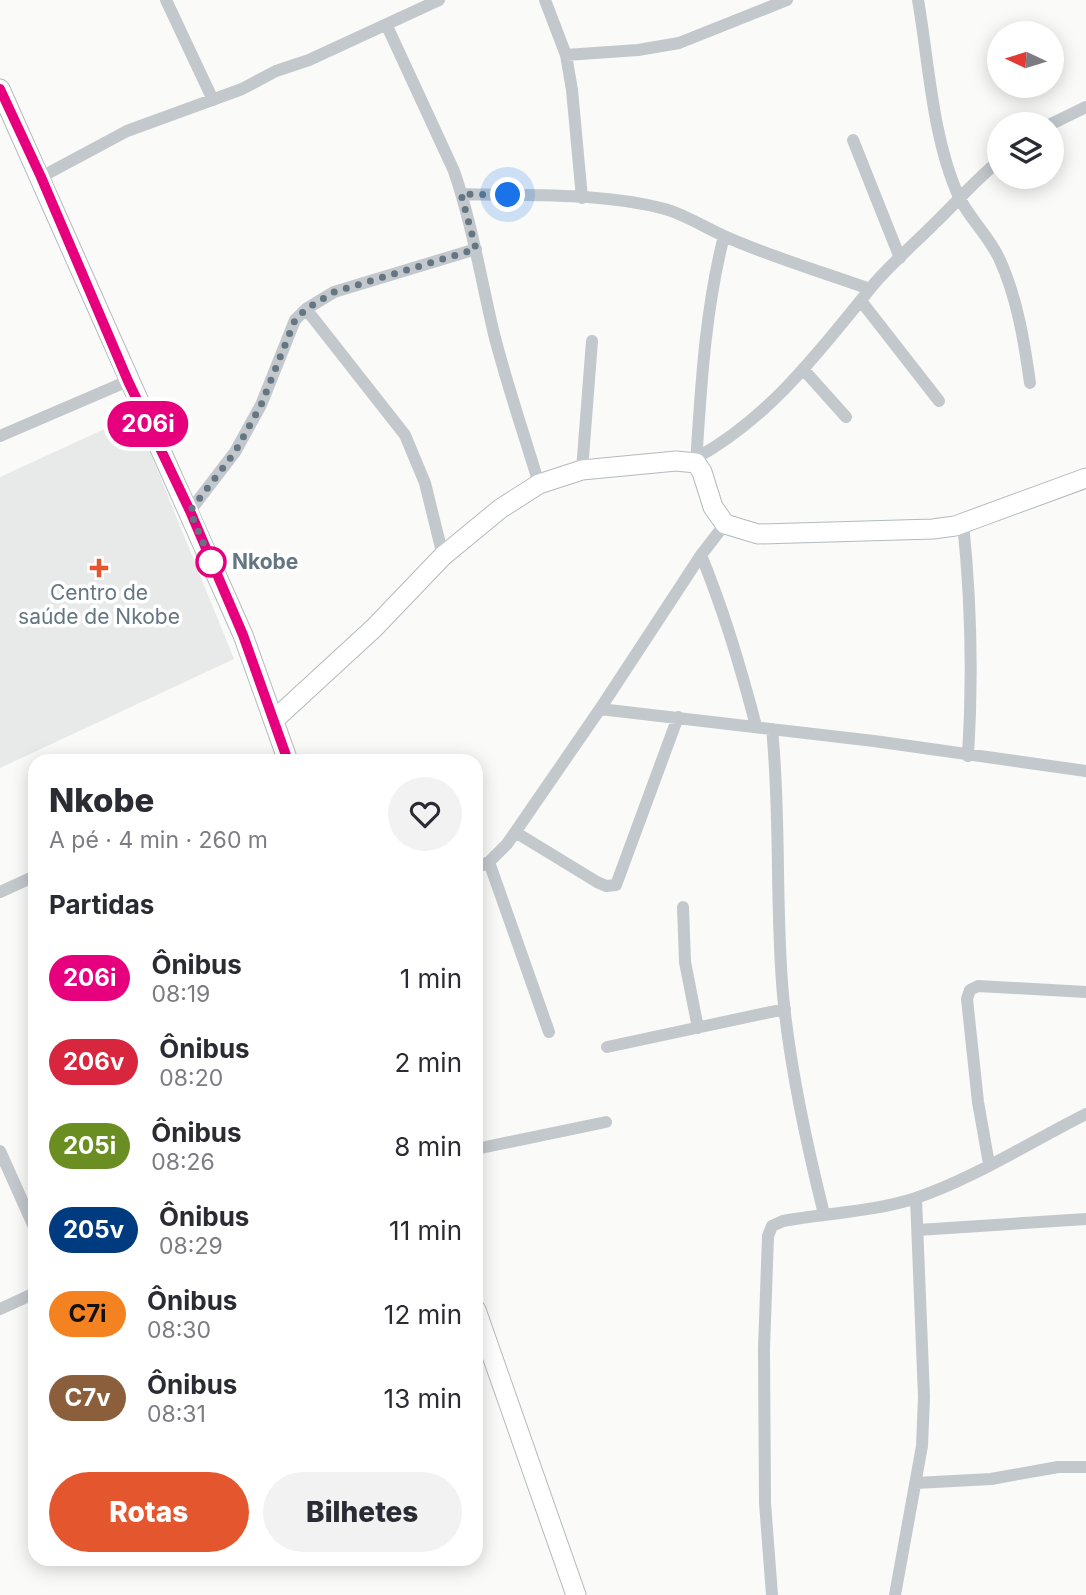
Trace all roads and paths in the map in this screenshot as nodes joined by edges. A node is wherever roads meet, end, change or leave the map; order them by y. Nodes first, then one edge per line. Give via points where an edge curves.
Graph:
1 (166, 0) edge
2 (439, 0) edge
3 (545, 0) edge
4 (787, 0) edge
5 (918, 0) edge
6 (387, 26) junction
7 (566, 55) junction
8 (0, 89) edge
9 (213, 100) junction
10 (1086, 107) edge
11 (1064, 118) edge
12 (853, 140) dead end
13 (987, 172) edge
14 (41, 177) junction
15 (461, 194) junction
16 (959, 196) junction
17 (582, 198) junction
18 (724, 236) junction
19 (476, 249) junction
20 (900, 258) junction
21 (870, 289) junction
22 (861, 301) junction
23 (306, 309) junction
24 (592, 341) dead end
25 (803, 369) junction
26 (128, 381) junction
27 (1030, 383) dead end
28 (939, 401) dead end
29 (846, 417) dead end
30 (0, 436) edge
31 (696, 460) junction
32 (582, 470) junction
33 (1086, 478) edge
34 (539, 484) junction
35 (190, 511) junction
36 (963, 523) junction
37 (725, 524) junction
38 (701, 555) junction
39 (443, 556) junction
40 (600, 709) junction
41 (678, 718) junction
42 (274, 720) junction
43 (756, 726) junction
44 (772, 729) junction
45 (286, 754) edge
46 (968, 756) junction
47 (1086, 771) edge
48 (515, 832) junction
49 (489, 862) junction
50 (483, 864) edge
51 (28, 879) edge
52 (0, 892) edge
53 (683, 907) dead end
54 (1086, 992) edge
55 (785, 1009) junction
56 (698, 1028) junction
57 (549, 1032) dead end
58 (607, 1047) dead end
59 (1086, 1114) edge
60 (606, 1122) dead end
61 (483, 1148) edge
62 (0, 1151) edge
63 (989, 1164) junction
64 (916, 1198) junction
65 (28, 1213) edge
66 (824, 1214) junction
67 (1086, 1219) edge
68 (918, 1230) junction
69 (28, 1296) edge
70 (0, 1309) edge
71 (483, 1330) edge
72 (1086, 1467) edge
73 (916, 1483) junction
74 (576, 1595) edge
75 (772, 1595) edge
76 (895, 1595) edge

1 - 9 street
2 - 6 street
3 - 7 street
4 - 7 street via 679,43
5 - 16 street via 942,141
6 - 9 street
6 - 15 street
7 - 17 street
8 - 14 street
9 - 14 street via 127,131
10 - 11 street
12 - 20 street
13 - 16 street
14 - 26 street
15 - 17 street
15 - 19 street
16 - 20 street
16 - 27 street via 998,256 1024,340
17 - 18 street via 664,209
18 - 21 street
18 - 31 street via 712,296
19 - 23 street via 334,292
19 - 34 street via 504,371
20 - 21 street
21 - 22 street
22 - 25 street
22 - 28 street
23 - 35 street via 295,320 261,405 235,452
23 - 39 street via 405,435 425,482
24 - 32 street
25 - 29 street
25 - 31 street via 754,418
26 - 30 street
26 - 35 street
31 - 32 street
31 - 37 street via 713,507
32 - 34 street
33 - 36 street
34 - 39 street
35 - 42 street
36 - 37 street via 933,529 758,534
36 - 46 street via 972,656
37 - 38 street
38 - 40 street
38 - 43 street via 721,605
39 - 42 street via 374,628
40 - 41 street
40 - 48 street
41 - 43 street
41 - 48 street via 616,885 597,882
42 - 45 street
43 - 44 street
44 - 46 street
44 - 55 street
46 - 47 street
48 - 49 street
49 - 50 street
49 - 57 street
51 - 52 street
53 - 56 street via 685,962
54 - 63 street via 978,986 970,990 967,999 978,1102
55 - 56 street
55 - 66 street
56 - 58 street
59 - 63 street
60 - 61 street
62 - 65 street
63 - 64 street
64 - 66 street
64 - 68 street
66 - 75 street via 783,1221 772,1226 768,1236 765,1503
67 - 68 street
68 - 73 street via 924,1397
69 - 70 street
71 - 74 street
72 - 73 street
73 - 76 street

